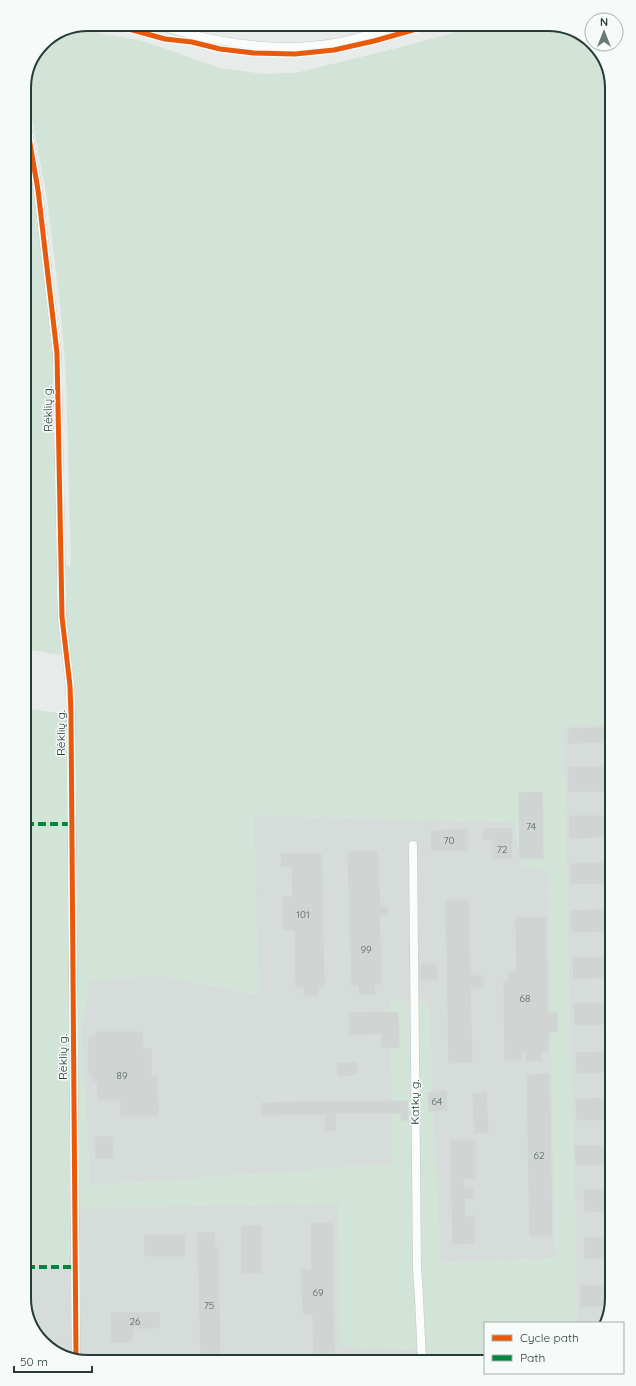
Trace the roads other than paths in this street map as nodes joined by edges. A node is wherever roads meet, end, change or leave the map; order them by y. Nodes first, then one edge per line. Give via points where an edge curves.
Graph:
1 (181, 31) edge
2 (379, 31) edge
3 (31, 150) edge
4 (413, 845) dead end
5 (76, 1354) edge
6 (422, 1355) edge

1 - 2 street via 252,46 286,47 344,41
3 - 5 street, Rėklių g. via 57,353 62,610 71,715
4 - 6 street, Katkų g. via 416,1260

